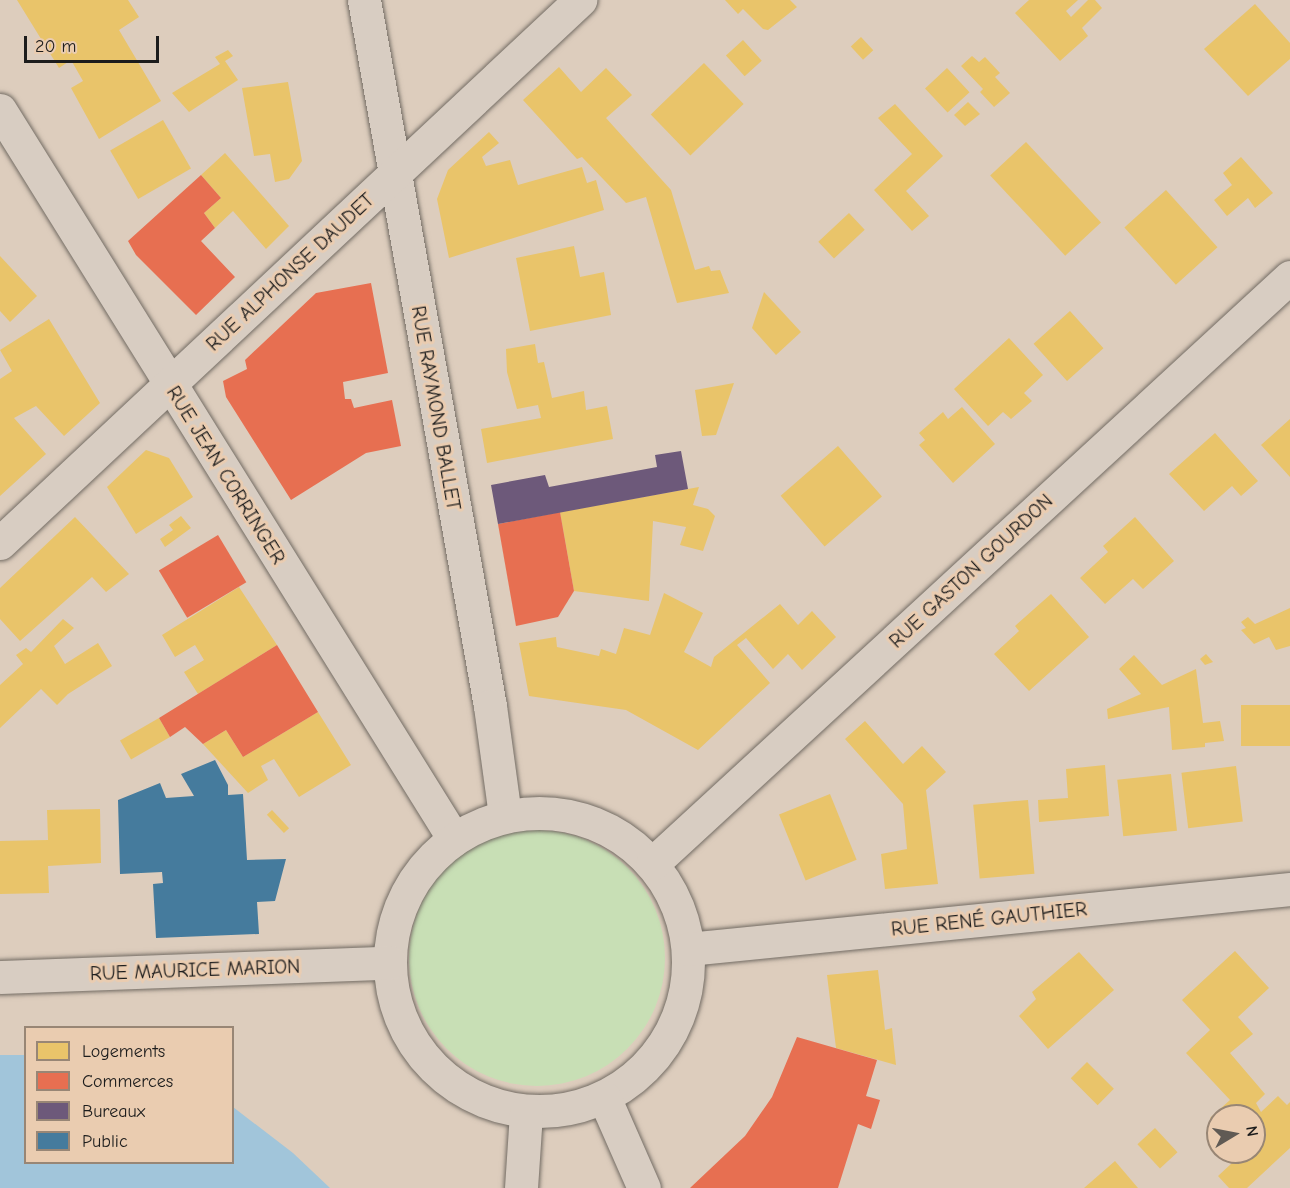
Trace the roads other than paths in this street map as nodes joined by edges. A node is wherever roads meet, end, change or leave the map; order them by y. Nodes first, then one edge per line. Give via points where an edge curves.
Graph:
1 (364, 0) edge
2 (580, 0) edge
3 (0, 110) edge
4 (394, 172) junction
5 (1290, 277) edge
6 (170, 384) junction
7 (0, 543) edge
8 (505, 816) junction
9 (454, 838) junction
10 (652, 864) junction
11 (1290, 889) edge
12 (688, 949) junction
13 (390, 963) junction
14 (0, 977) edge
15 (604, 1097) junction
16 (526, 1112) junction
17 (520, 1188) edge
18 (644, 1188) edge

1 - 4 street, RUE RAYMOND BALLET
2 - 4 street, RUE ALPHONSE DAUDET
3 - 6 street, RUE JEAN CORRINGER
4 - 6 street, RUE ALPHONSE DAUDET via 367,202
4 - 8 street, RUE RAYMOND BALLET via 490,706
5 - 10 street, RUE GASTON GOURDON
6 - 7 street, RUE ALPHONSE DAUDET
6 - 9 street, RUE JEAN CORRINGER
8 - 9 street
8 - 10 street via 546,812 586,819 622,837
9 - 13 street via 419,872 397,915
10 - 12 street via 676,904
11 - 12 street, RUE RENÉ GAUTHIER
12 - 15 street via 686,994 669,1036 641,1072
13 - 14 street, RUE MAURICE MARION
13 - 16 street via 396,1004 416,1047 446,1079 474,1096
15 - 16 street via 566,1110
15 - 18 street
16 - 17 street

